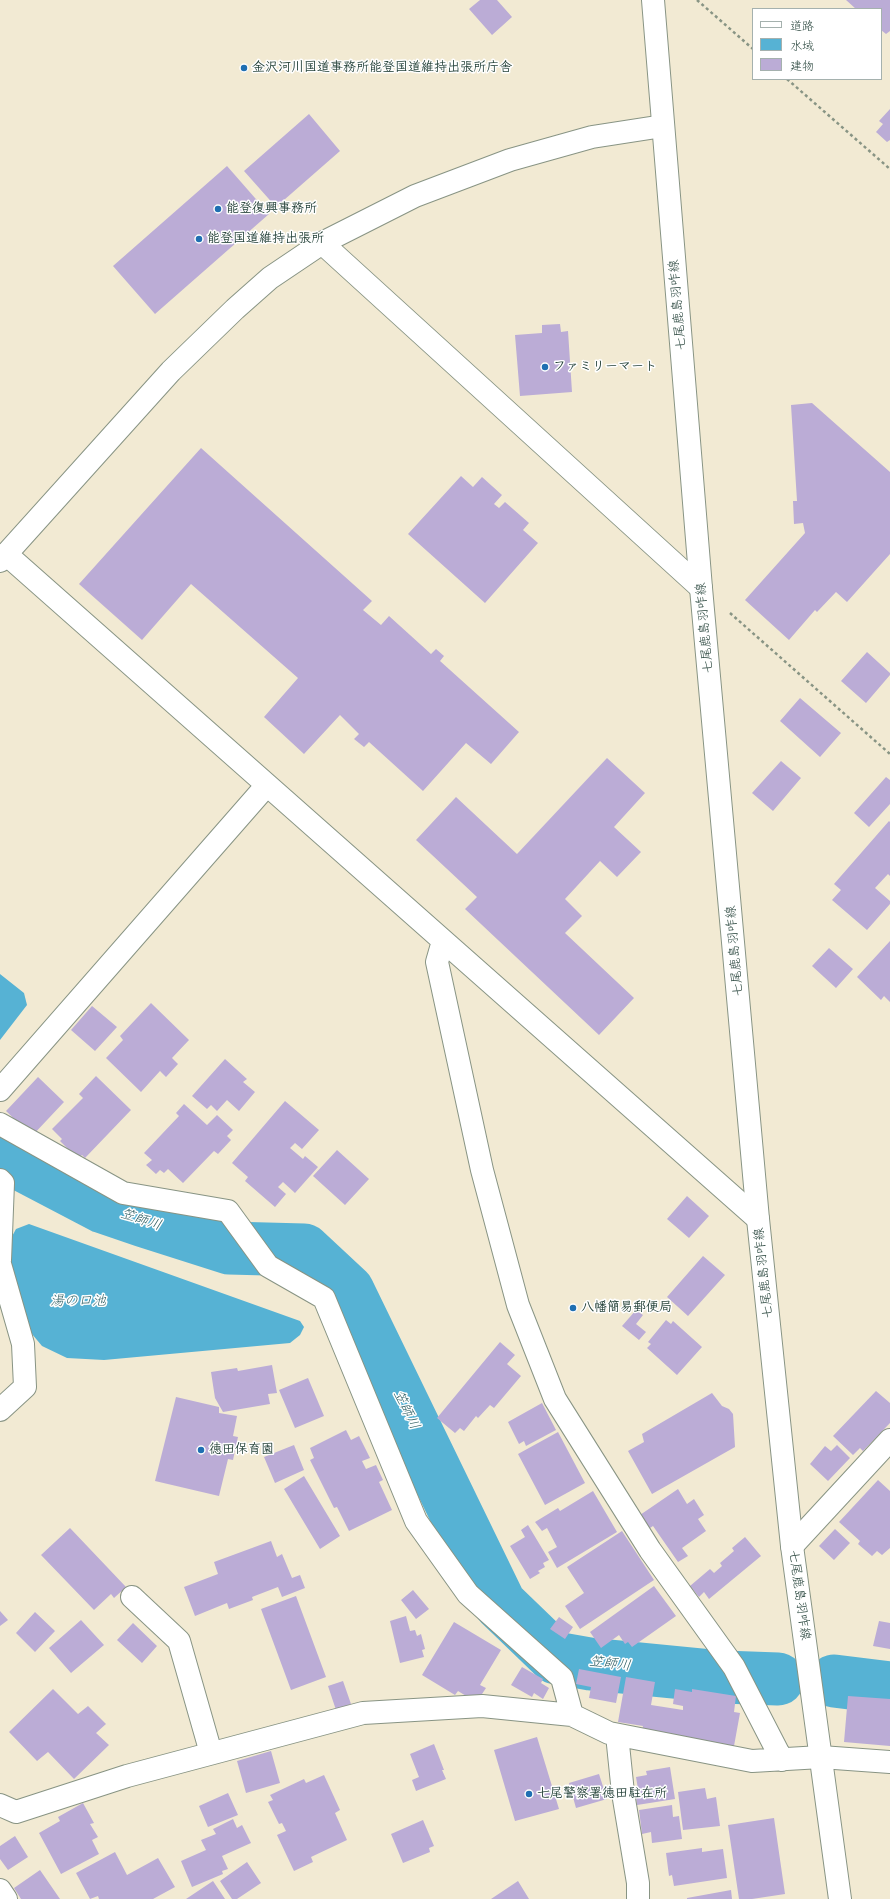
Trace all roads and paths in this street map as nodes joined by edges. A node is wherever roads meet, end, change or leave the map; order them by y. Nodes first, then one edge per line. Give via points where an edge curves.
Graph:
1 (653, 0) edge
2 (697, 0) edge
3 (752, 48) edge
4 (788, 80) edge
5 (663, 126) junction
6 (890, 169) edge
7 (322, 243) junction
8 (3, 558) edge
9 (701, 588) junction
10 (890, 754) edge
11 (267, 785) junction
12 (443, 940) junction
13 (0, 1090) edge
14 (0, 1124) edge
15 (0, 1180) edge
16 (758, 1219) junction
17 (0, 1260) edge
18 (0, 1264) edge
19 (0, 1410) edge
20 (890, 1440) edge
21 (792, 1546) junction
22 (132, 1597) dead end
23 (572, 1715) junction
24 (617, 1735) junction
25 (211, 1753) junction
26 (822, 1757) junction
27 (782, 1760) junction
28 (890, 1762) edge
29 (0, 1805) edge
30 (0, 1890) edge
31 (6, 1899) edge
32 (638, 1899) edge
33 (840, 1899) edge

1 - 5 street, 七尾鹿島羽咋線
2 - 3 path
4 - 6 path
5 - 7 street via 592,137 510,160 415,196
5 - 9 street, 七尾鹿島羽咋線
7 - 8 street via 264,283 171,371
7 - 9 street
8 - 11 street
9 - 10 path
9 - 16 street, 七尾鹿島羽咋線
11 - 12 street
11 - 13 street
12 - 16 street
12 - 27 street via 437,962 482,1170 518,1305 556,1399 650,1550 734,1667
14 - 23 street via 123,1193 228,1211 268,1266 324,1298 416,1521 468,1594 562,1678
15 - 17 street via 3,1183
16 - 21 street, 七尾鹿島羽咋線
18 - 19 street via 23,1344 25,1387
20 - 21 street
21 - 26 street, 七尾鹿島羽咋線
22 - 25 street via 179,1641
23 - 24 street
23 - 25 street via 482,1706 363,1713
24 - 27 street via 752,1761
24 - 32 street via 622,1793 638,1883
25 - 29 street via 127,1776 16,1812
26 - 27 street
26 - 28 street
26 - 33 street, 七尾鹿島羽咋線
30 - 31 street

